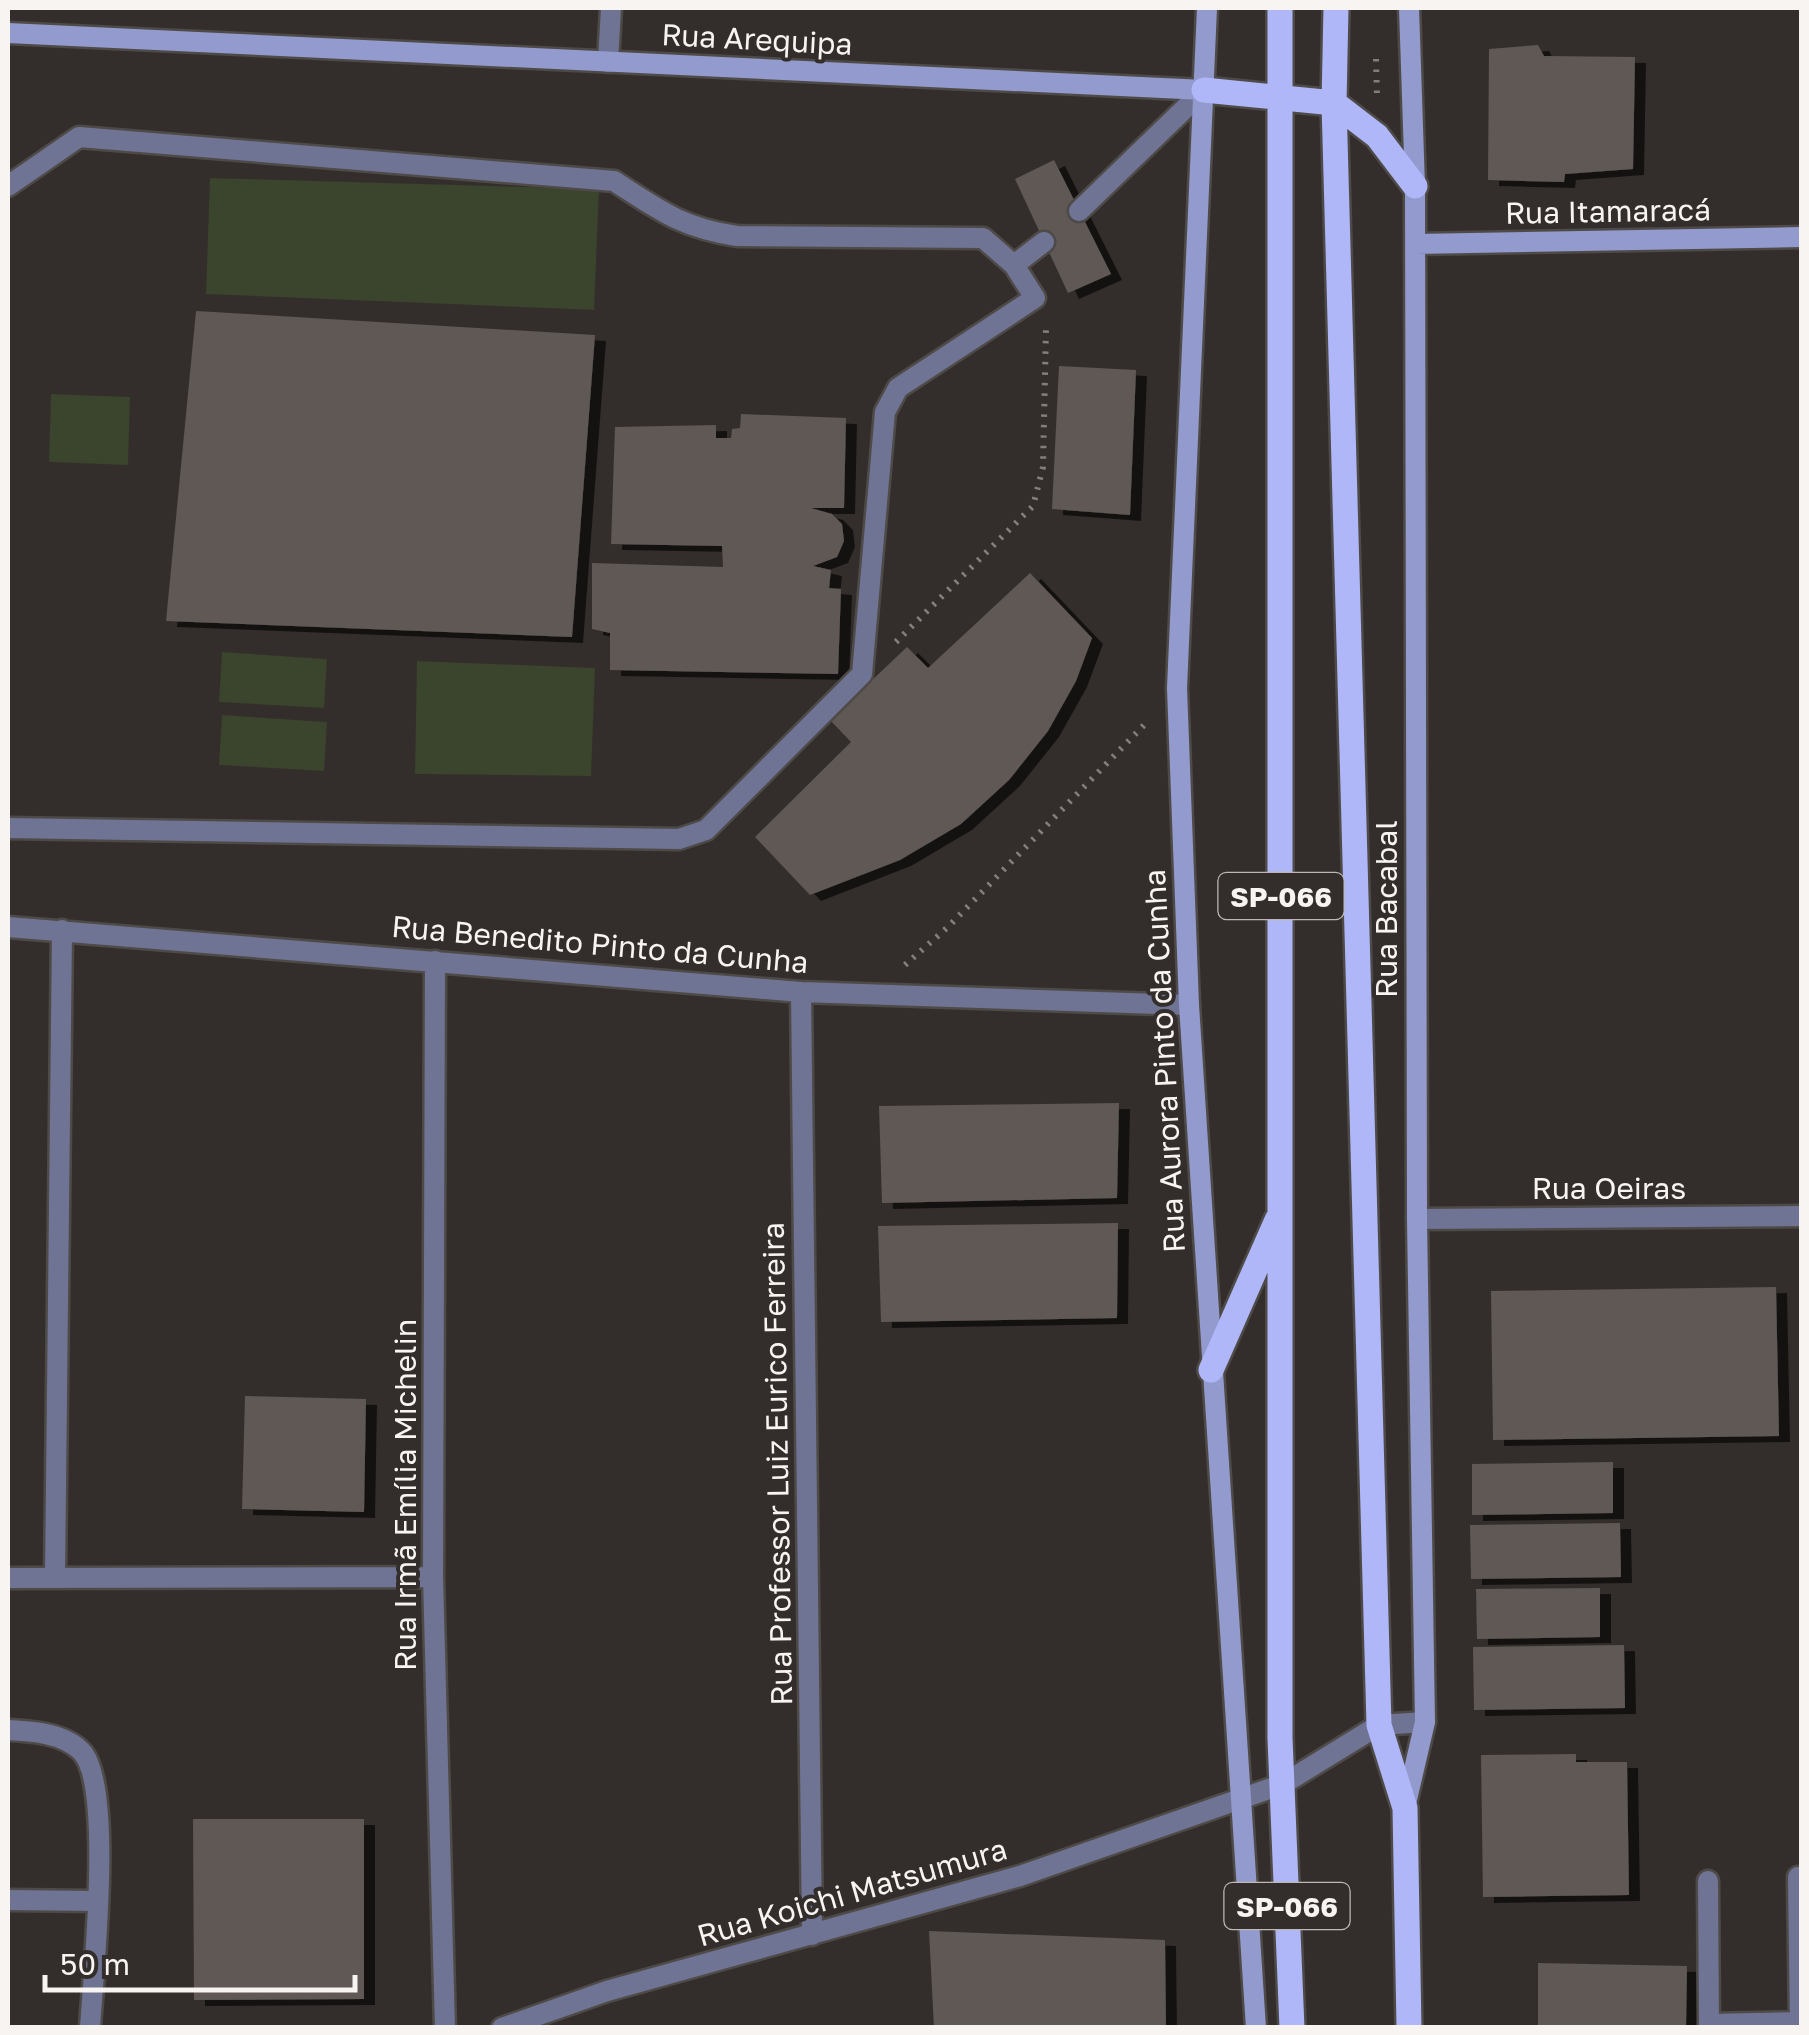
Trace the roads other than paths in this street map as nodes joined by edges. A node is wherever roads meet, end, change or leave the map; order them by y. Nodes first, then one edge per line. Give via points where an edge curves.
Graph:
1 (611, 8) edge
2 (1207, 8) edge
3 (1280, 8) edge
4 (1336, 8) edge
5 (1409, 8) edge
6 (8, 33) edge
7 (608, 62) junction
8 (1204, 90) junction
9 (1280, 96) junction
10 (1334, 103) junction
11 (8, 186) edge
12 (1415, 186) junction
13 (1079, 211) dead end
14 (1802, 237) edge
15 (1044, 242) dead end
16 (1415, 244) junction
17 (1014, 266) junction
18 (8, 828) edge
19 (8, 927) edge
20 (62, 930) junction
21 (435, 961) junction
22 (801, 992) junction
23 (1190, 1005) junction
24 (1282, 1211) junction
25 (1802, 1216) edge
26 (1416, 1219) junction
27 (1211, 1370) junction
28 (433, 1577) junction
29 (8, 1578) edge
30 (55, 1578) junction
31 (1426, 1722) junction
32 (1379, 1724) junction
33 (8, 1730) edge
34 (1283, 1784) junction
35 (1242, 1799) junction
36 (1405, 1808) junction
37 (1798, 1877) dead end
38 (1708, 1881) dead end
39 (8, 1900) edge
40 (96, 1901) junction
41 (812, 1935) junction
42 (1800, 2025) edge
43 (1709, 2026) edge
44 (90, 2028) edge
45 (445, 2028) edge
46 (502, 2028) edge
47 (1256, 2028) edge
48 (1292, 2028) edge
49 (1409, 2028) edge

1 - 7 street
2 - 8 street, Rua Aurora Pinto da Cunha
3 - 9 main road, SP-066
4 - 10 main road, SP-066
5 - 12 street, Rua Bacabal
6 - 7 street, Rua Arequipa
7 - 8 street, Rua Arequipa
8 - 9 main road
8 - 13 street
8 - 23 street, Rua Aurora Pinto da Cunha via 1178,688
9 - 10 main road
9 - 24 main road, SP-066
10 - 12 main road via 1377,136
10 - 32 main road, SP-066
11 - 17 street via 80,137 614,181 672,221 699,230 983,238
12 - 16 street, Rua Bacabal
14 - 16 street, Rua Itamaracá
15 - 17 street
16 - 26 street, Rua Bacabal
17 - 18 street via 1035,298 898,388 885,412 862,674 706,830 679,839
19 - 20 street, Rua Benedito Pinto da Cunha
20 - 21 street, Rua Benedito Pinto da Cunha
20 - 30 street
21 - 22 street, Rua Benedito Pinto da Cunha
21 - 28 street, Rua Irmã Emília Michelin
22 - 23 street, Rua Benedito Pinto da Cunha
22 - 41 street, Rua Professor Luiz Eurico Ferreira
23 - 27 street, Rua Aurora Pinto da Cunha
24 - 27 main road
24 - 34 main road, SP-066
25 - 26 street, Rua Oeiras
26 - 31 street, Rua Bacabal
27 - 35 street, Rua Aurora Pinto da Cunha
28 - 30 street
28 - 45 street, Rua Irmã Emília Michelin
29 - 30 street
31 - 32 street
31 - 36 street, Rua Bacabal
32 - 34 street, Rua Koichi Matsumura
32 - 36 main road, SP-066
33 - 40 street via 58,1737 82,1751 89,1764 99,1818
34 - 35 street, Rua Koichi Matsumura
34 - 48 main road, SP-066
35 - 41 street, Rua Koichi Matsumura via 1020,1876
35 - 47 street, Rua Aurora Pinto da Cunha
36 - 49 main road, SP-066
37 - 42 street
38 - 43 street
39 - 40 street
40 - 44 street
41 - 46 street, Rua Koichi Matsumura via 607,1991
42 - 43 street

